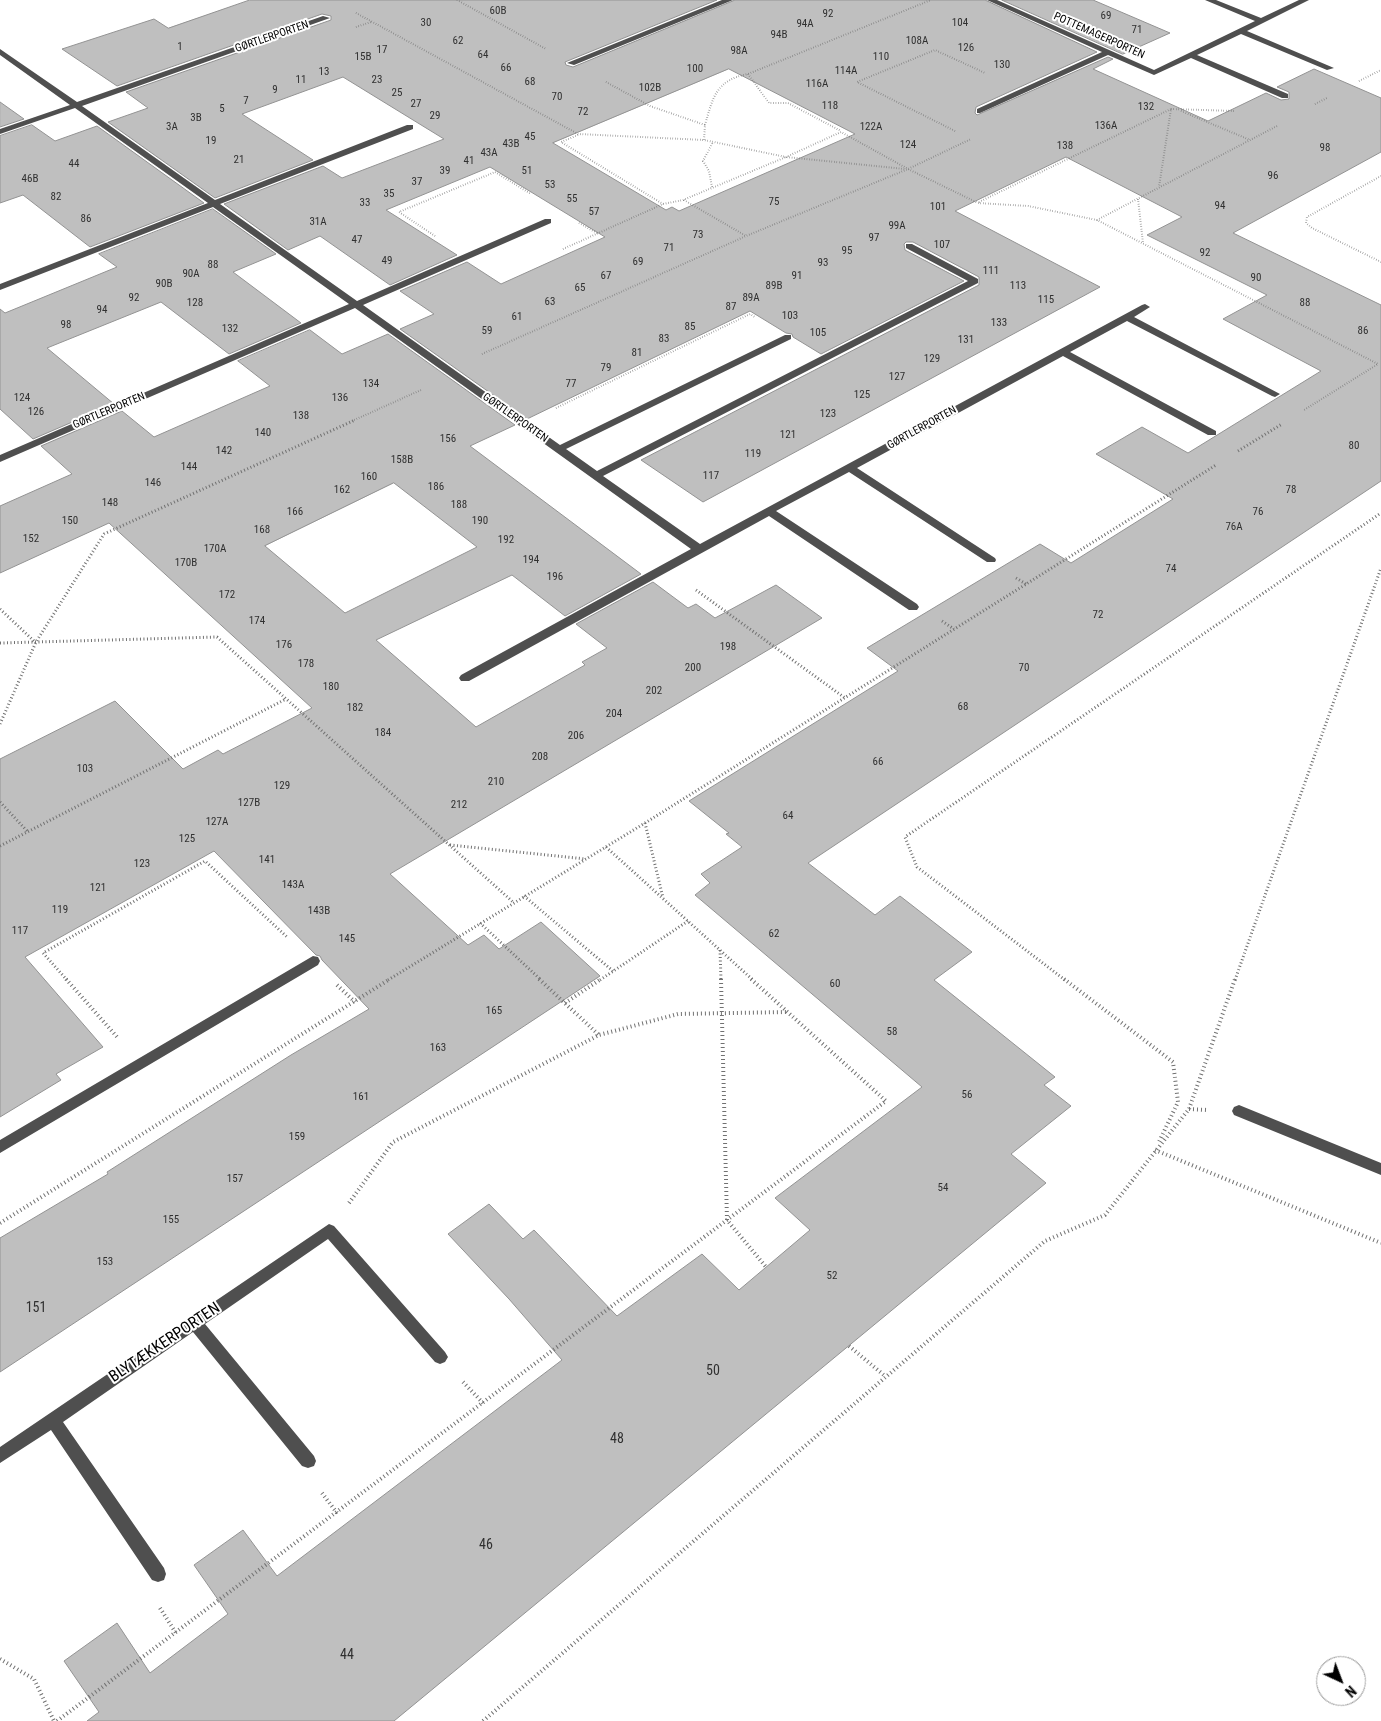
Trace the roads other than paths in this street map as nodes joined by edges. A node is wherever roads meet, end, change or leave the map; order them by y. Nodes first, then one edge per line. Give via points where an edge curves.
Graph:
1 (729, 0) edge
2 (992, 0) edge
3 (1209, 0) edge
4 (1305, 0) edge
5 (326, 18) dead end
6 (1261, 22) junction
7 (1240, 31) junction
8 (0, 50) edge
9 (1109, 52) junction
10 (1191, 55) junction
11 (571, 63) dead end
12 (1330, 68) dead end
13 (1285, 96) dead end
14 (77, 106) junction
15 (980, 111) dead end
16 (410, 127) dead end
17 (0, 132) edge
18 (215, 204) junction
19 (548, 221) dead end
20 (909, 246) dead end
21 (0, 287) edge
22 (356, 305) junction
23 (1145, 307) dead end
24 (1127, 317) junction
25 (788, 338) dead end
26 (1063, 352) junction
27 (1275, 394) dead end
28 (1212, 433) dead end
29 (559, 449) junction
30 (0, 459) edge
31 (850, 468) junction
32 (596, 476) junction
33 (769, 511) junction
34 (699, 549) junction
35 (991, 560) dead end
36 (914, 607) dead end
37 (465, 678) dead end
38 (313, 961) road end
39 (1239, 1111) dead end
40 (0, 1147) edge
41 (1381, 1169) edge
42 (195, 1323) junction
43 (440, 1357) dead end
44 (52, 1420) junction
45 (0, 1456) edge
46 (308, 1461) dead end
47 (158, 1574) dead end

1 - 11 street
2 - 9 street, POTTEMAGERPORTEN
3 - 6 street
4 - 6 street, POTTEMAGERPORTEN
5 - 14 street, GØRTLERPORTEN
6 - 7 street, POTTEMAGERPORTEN
7 - 10 street, POTTEMAGERPORTEN
7 - 12 street
8 - 14 street, GØRTLERPORTEN
9 - 10 street, POTTEMAGERPORTEN via 1154,73
9 - 15 street
10 - 13 street
14 - 17 street, GØRTLERPORTEN
14 - 18 street, GØRTLERPORTEN
16 - 18 street
18 - 21 street
18 - 22 street, GØRTLERPORTEN
19 - 22 street, GØRTLERPORTEN
20 - 32 street via 975,281
22 - 29 street, GØRTLERPORTEN
22 - 30 street, GØRTLERPORTEN
23 - 24 street, GØRTLERPORTEN
24 - 26 street, GØRTLERPORTEN
24 - 27 street
25 - 29 street
26 - 28 street
26 - 31 street, GØRTLERPORTEN
29 - 32 street, GØRTLERPORTEN
31 - 33 street, GØRTLERPORTEN
31 - 35 street
32 - 34 street, GØRTLERPORTEN
33 - 34 street, GØRTLERPORTEN
33 - 36 street
34 - 37 street, GØRTLERPORTEN
38 - 40 street
39 - 41 street
42 - 43 street, BLYTÆKKERPORTEN via 329,1230
42 - 44 street, BLYTÆKKERPORTEN
42 - 46 street
44 - 45 street, BLYTÆKKERPORTEN
44 - 47 street

